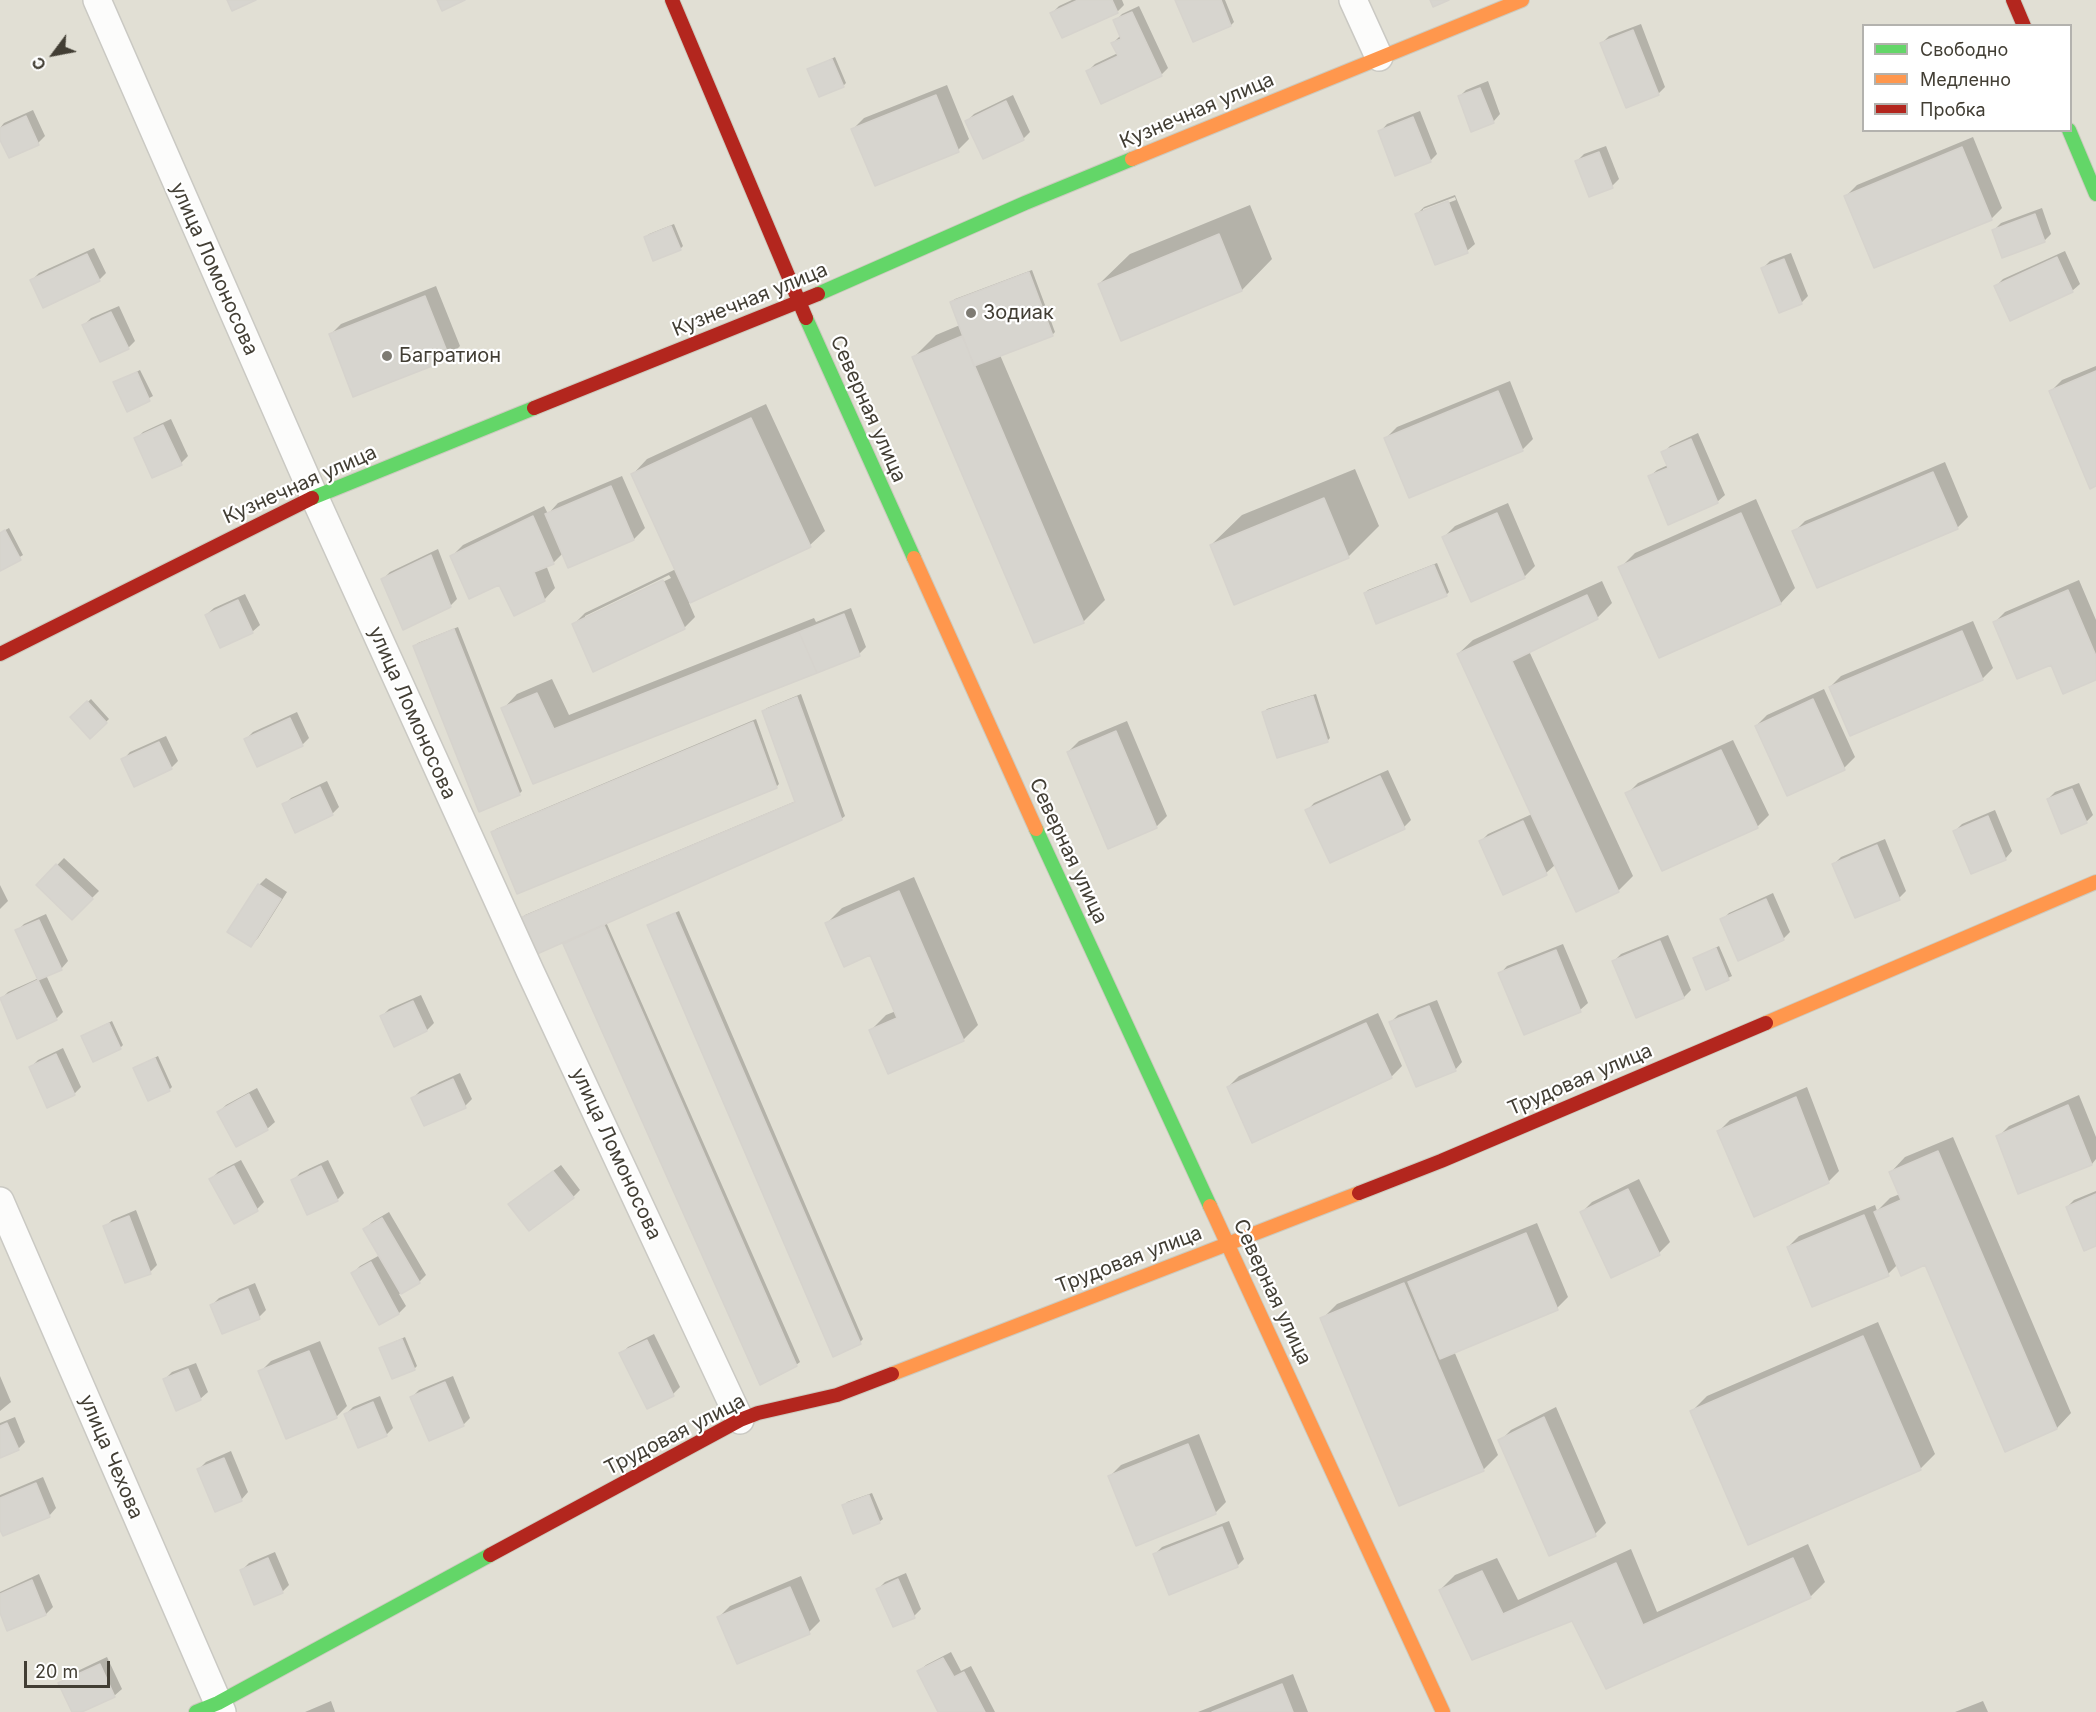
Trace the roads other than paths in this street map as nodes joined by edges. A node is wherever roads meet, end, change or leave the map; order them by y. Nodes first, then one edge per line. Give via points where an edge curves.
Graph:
1 (97, 0) edge
2 (672, 0) edge
3 (1353, 0) edge
4 (1522, 0) edge
5 (2013, 0) edge
6 (2023, 24) edge
7 (1379, 57) junction
8 (2070, 132) edge
9 (2096, 194) edge
10 (799, 302) junction
11 (314, 496) junction
12 (0, 654) edge
13 (2096, 882) edge
14 (0, 1201) edge
15 (1227, 1243) junction
16 (740, 1420) junction
17 (212, 1709) edge
18 (1443, 1712) edge

1 - 11 street, улица Ломоносова
2 - 10 street, Северная улица
3 - 7 street
4 - 7 street, Кузнечная улица
5 - 6 street
7 - 10 street, Кузнечная улица
8 - 9 street
10 - 11 street, Кузнечная улица
10 - 15 street, Северная улица
11 - 12 street, Кузнечная улица
11 - 16 street, улица Ломоносова
13 - 15 street, Трудовая улица via 1441,1161
14 - 17 street, улица Чехова
15 - 16 street, Трудовая улица via 837,1395
15 - 18 street, Северная улица
16 - 17 street, Трудовая улица

